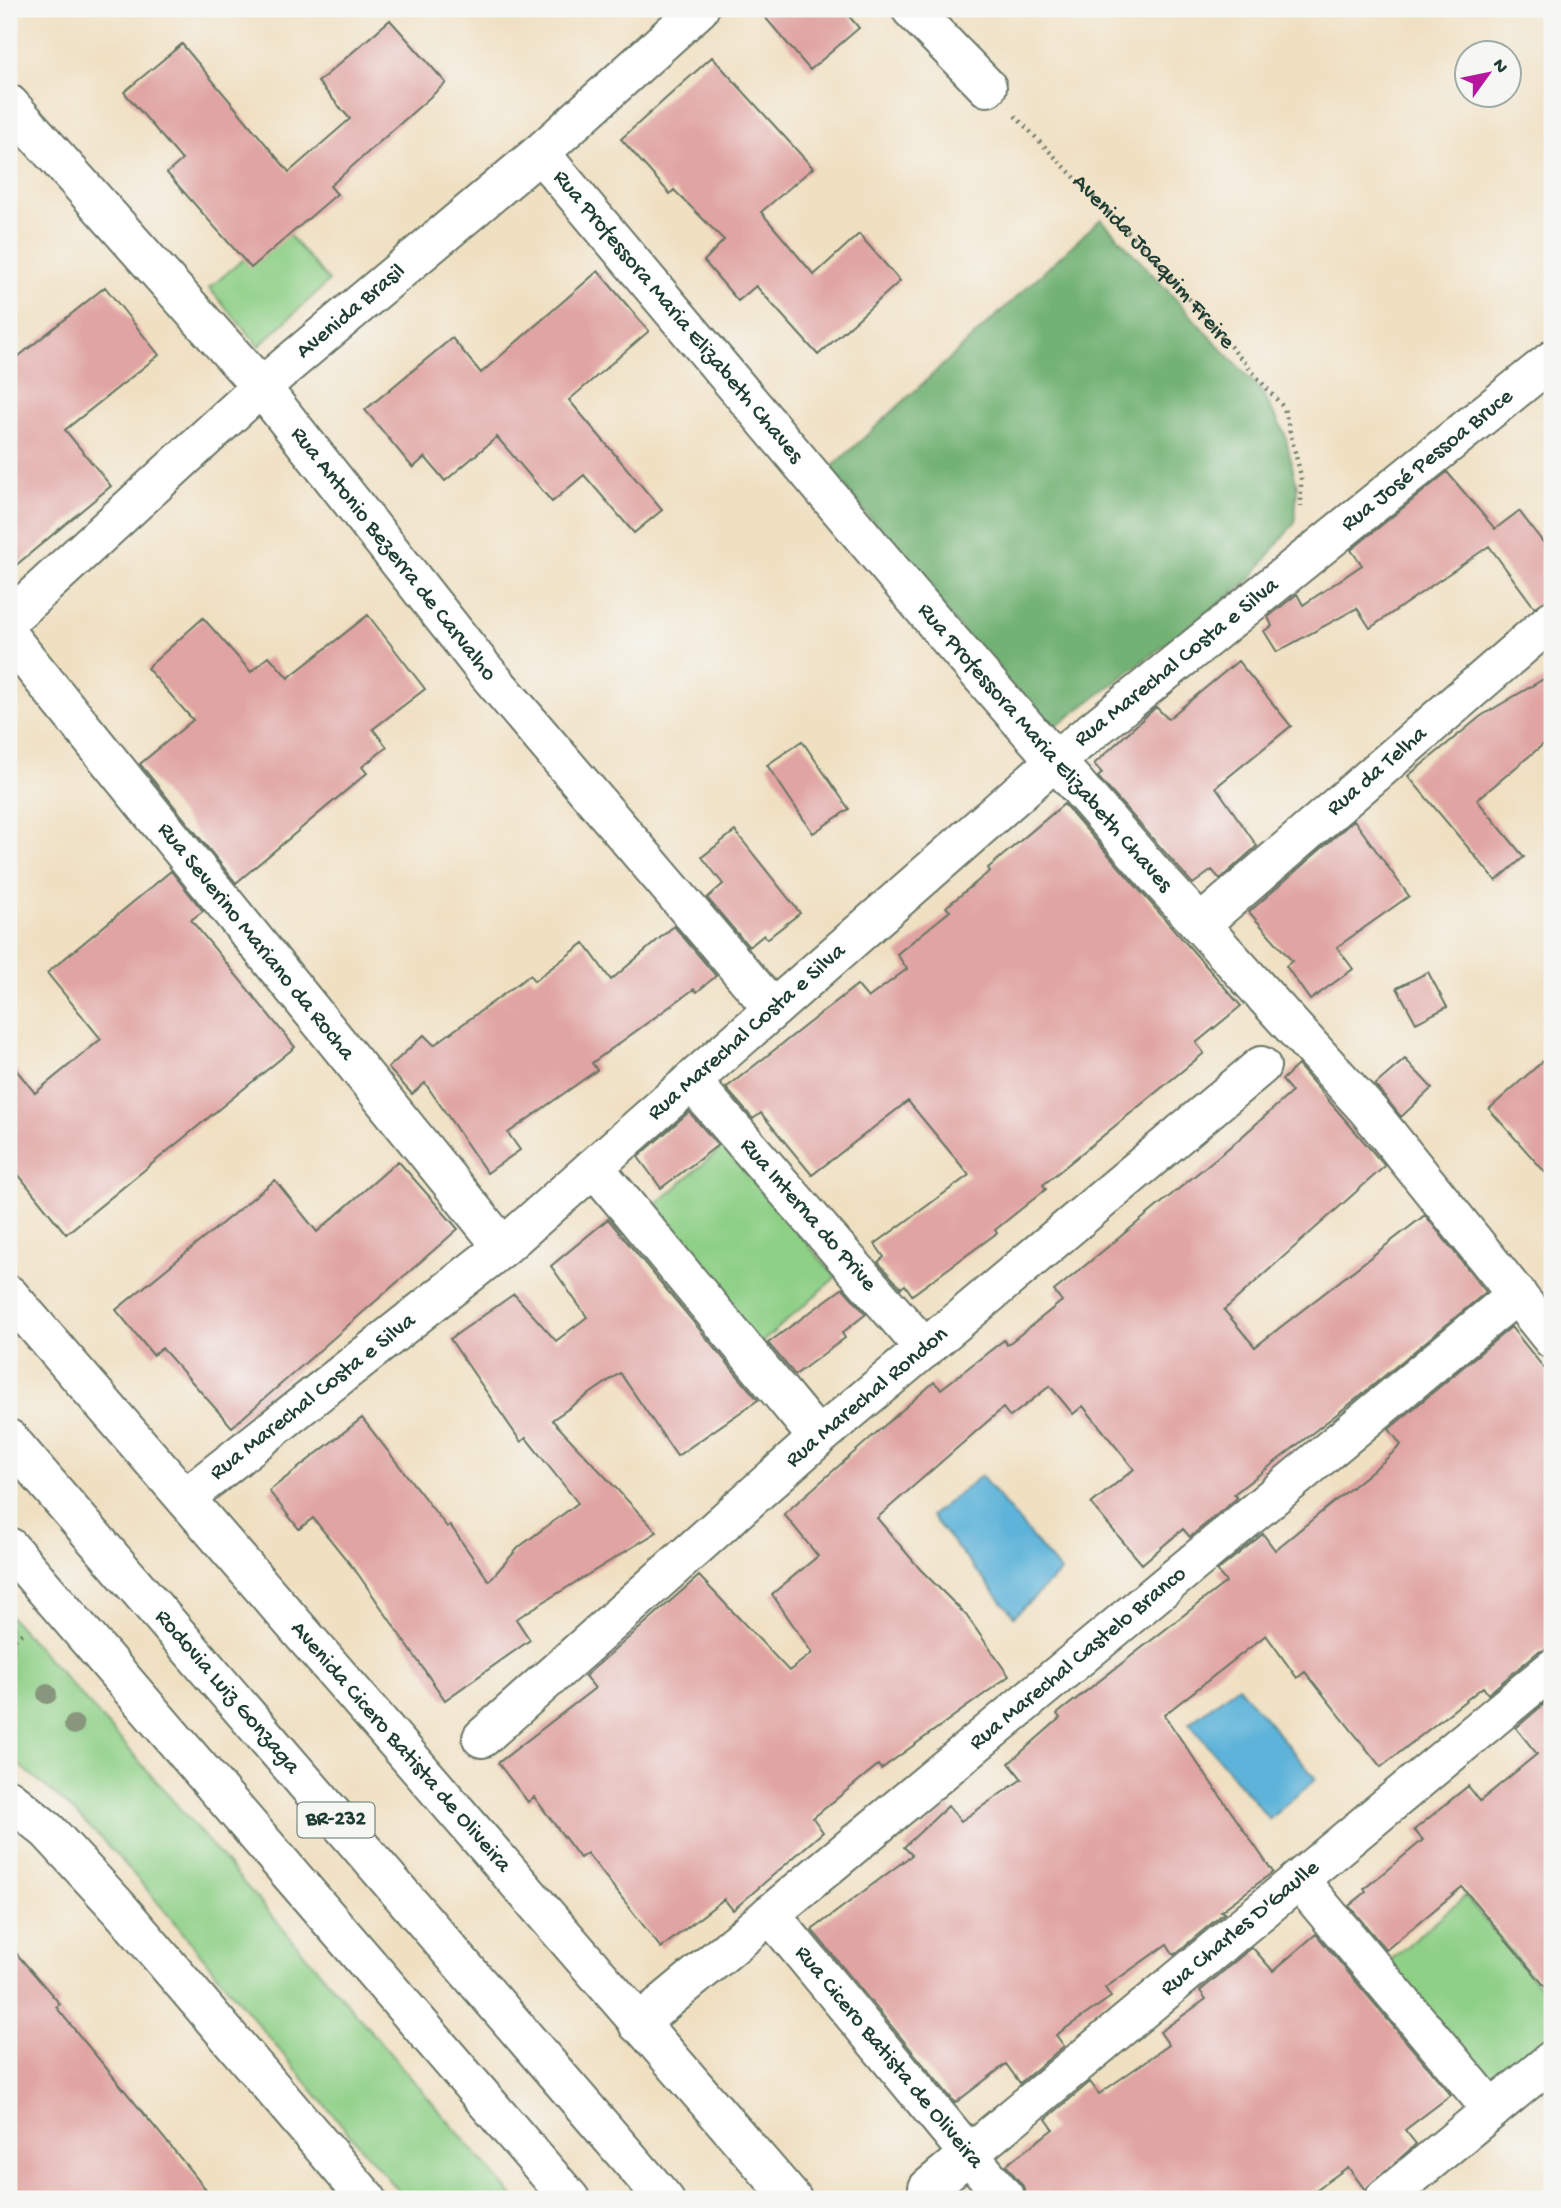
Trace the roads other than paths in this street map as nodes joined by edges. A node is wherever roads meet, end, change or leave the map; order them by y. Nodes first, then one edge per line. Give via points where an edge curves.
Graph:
1 (699, 9) edge
2 (911, 9) edge
3 (987, 88) road end
4 (9, 104) edge
5 (540, 153) junction
6 (1552, 360) edge
7 (261, 387) junction
8 (1302, 562) joint
9 (9, 619) edge
10 (1552, 620) edge
11 (9, 637) edge
12 (1056, 760) junction
13 (1201, 924) junction
14 (772, 1009) junction
15 (1261, 1066) dead end
16 (691, 1081) junction
17 (594, 1167) junction
18 (503, 1247) junction
19 (9, 1294) edge
20 (1517, 1294) junction
21 (1552, 1339) edge
22 (925, 1349) junction
23 (818, 1438) junction
24 (9, 1440) edge
25 (185, 1498) junction
26 (9, 1546) edge
27 (1552, 1669) edge
28 (482, 1738) dead end
29 (9, 1799) edge
30 (1299, 1880) junction
31 (770, 1914) junction
32 (638, 2024) junction
33 (1552, 2060) edge
34 (1492, 2110) junction
35 (968, 2155) junction
36 (928, 2188) dead end
37 (367, 2199) edge
38 (570, 2199) edge
39 (664, 2199) edge
40 (792, 2199) edge
41 (1006, 2199) edge
42 (1384, 2199) edge

1 - 5 main road, Avenida Brasil
2 - 3 main road
4 - 7 main road, Rua Antonio Bezerra de Carvalho
5 - 7 main road, Avenida Brasil
5 - 12 main road, Rua Professora Maria Elizabeth Chaves
6 - 8 main road, Rua José Pessoa Bruce
7 - 9 main road, Avenida Brasil
7 - 14 main road, Rua Antonio Bezerra de Carvalho via 483,668
8 - 12 main road, Rua Marechal Costa e Silva
10 - 13 main road, Rua da Telha
11 - 18 main road, Rua Severino Mariano da Rocha
12 - 13 main road, Rua Professora Maria Elizabeth Chaves
12 - 14 main road, Rua Marechal Costa e Silva
13 - 20 main road, Rua Professora Maria Elizabeth Chaves via 1368,1110
14 - 16 main road, Rua Marechal Costa e Silva
15 - 22 main road, Rua Marechal Rondon
16 - 17 main road, Rua Marechal Costa e Silva
16 - 22 main road, Rua Interna do Prive
17 - 18 main road, Rua Marechal Costa e Silva
17 - 23 main road
18 - 25 main road, Rua Marechal Costa e Silva
19 - 25 main road, Avenida Cicero Batista de Oliveira
20 - 21 main road, Rua Professora Maria Elizabeth Chaves
20 - 31 main road, Rua Marechal Castelo Branco
22 - 23 main road, Rua Marechal Rondon
23 - 28 main road, Rua Marechal Rondon
24 - 39 main road, Rodovia Luiz Gonzaga / BR-232
25 - 32 main road, Avenida Cicero Batista de Oliveira
26 - 38 main road, BR-232
27 - 30 main road, Rua Charles D'Gaulle
29 - 37 main road via 48,1831 119,1908
30 - 34 main road
30 - 35 main road, Rua Charles D'Gaulle
31 - 32 main road, Rua Marechal Castelo Branco
31 - 35 main road, Rua Cicero Batista de Oliveira
32 - 40 main road, Avenida Cicero Batista de Oliveira
33 - 34 main road
34 - 42 main road
35 - 36 main road, Rua Charles D'Gaulle
35 - 41 main road, Rua Cicero Batista de Oliveira

